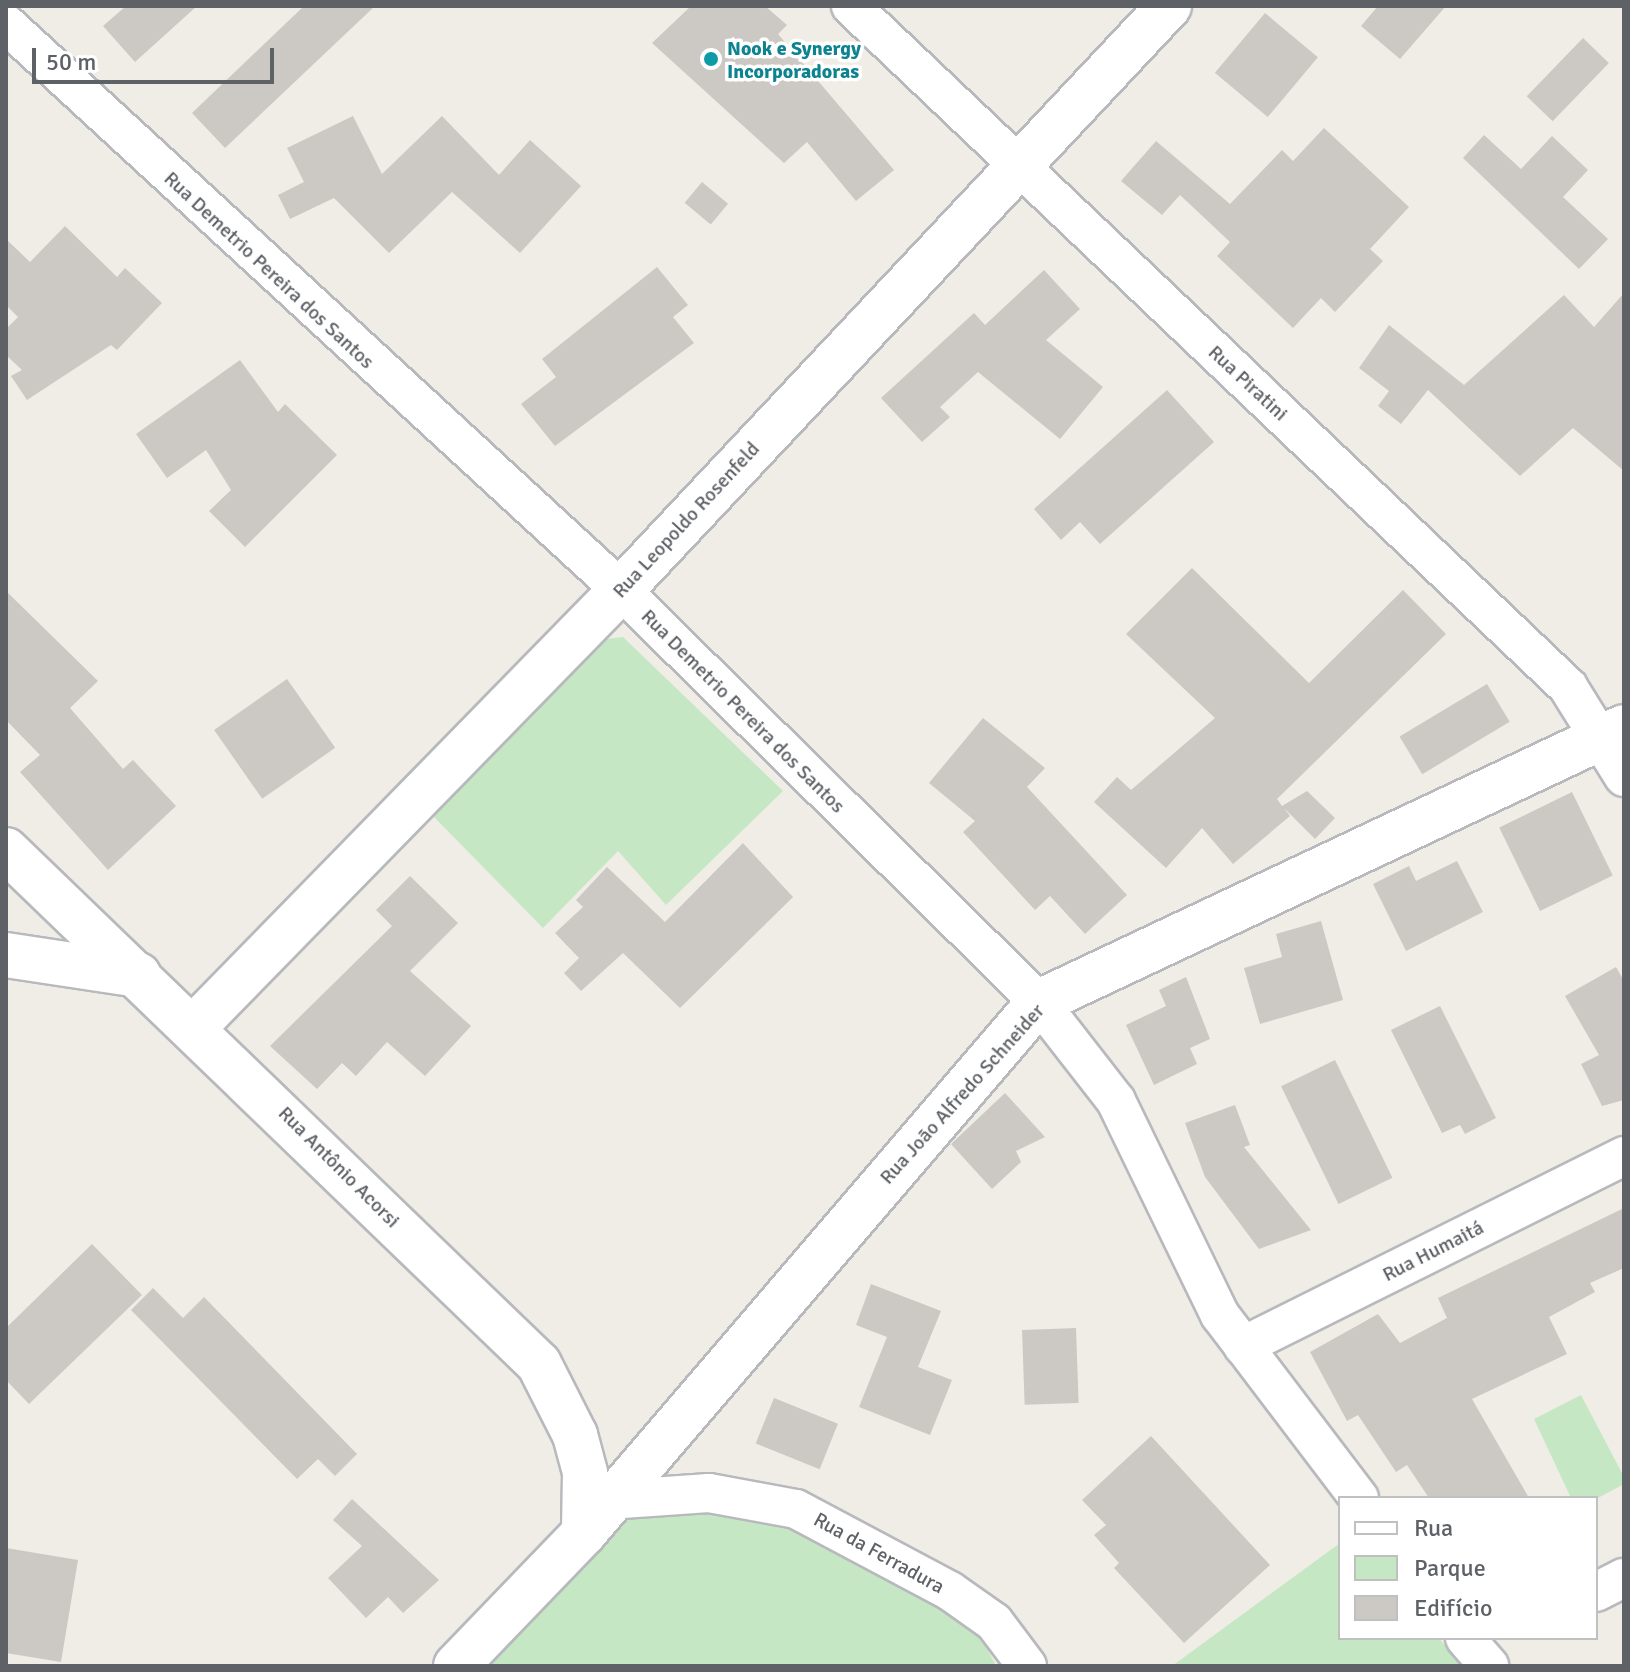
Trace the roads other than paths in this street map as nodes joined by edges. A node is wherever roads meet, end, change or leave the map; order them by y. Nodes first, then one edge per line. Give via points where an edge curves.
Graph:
1 (851, 6) edge
2 (1169, 6) edge
3 (6, 24) edge
4 (1013, 166) junction
5 (621, 590) junction
6 (1614, 732) edge
7 (1624, 777) edge
8 (6, 850) edge
9 (6, 955) edge
10 (139, 975) junction
11 (1039, 1002) junction
12 (195, 1026) junction
13 (1624, 1156) edge
14 (1243, 1346) junction
15 (1357, 1496) edge
16 (596, 1516) junction
17 (1624, 1578) edge
18 (1598, 1591) edge
19 (456, 1666) edge
20 (1027, 1666) edge

1 - 4 street, Rua Piratini
2 - 4 street, Rua Leopoldo Rosenfeld
3 - 5 street, Rua Demetrio Pereira dos Santos
4 - 5 street, Rua Leopoldo Rosenfeld
4 - 6 street, Rua Piratini via 1402,525
5 - 11 street, Rua Demetrio Pereira dos Santos
5 - 12 street, Rua Leopoldo Rosenfeld
6 - 7 street, Rua Piratini
6 - 11 street, Rua João Alfredo Schneider
8 - 10 street, Rua Antônio Acorsi
9 - 10 street
10 - 12 street, Rua Antônio Acorsi
11 - 14 street, Rua Demetrio Pereira dos Santos via 1116,1101 1199,1282
11 - 16 street, Rua João Alfredo Schneider
12 - 16 street, Rua Antônio Acorsi via 539,1364 575,1435
13 - 14 street, Rua Humaitá
14 - 15 street, Rua Demetrio Pereira dos Santos
16 - 19 street, Rua João Alfredo Schneider
16 - 20 street, Rua da Ferradura via 709,1493 796,1509 950,1591 994,1622
17 - 18 street

